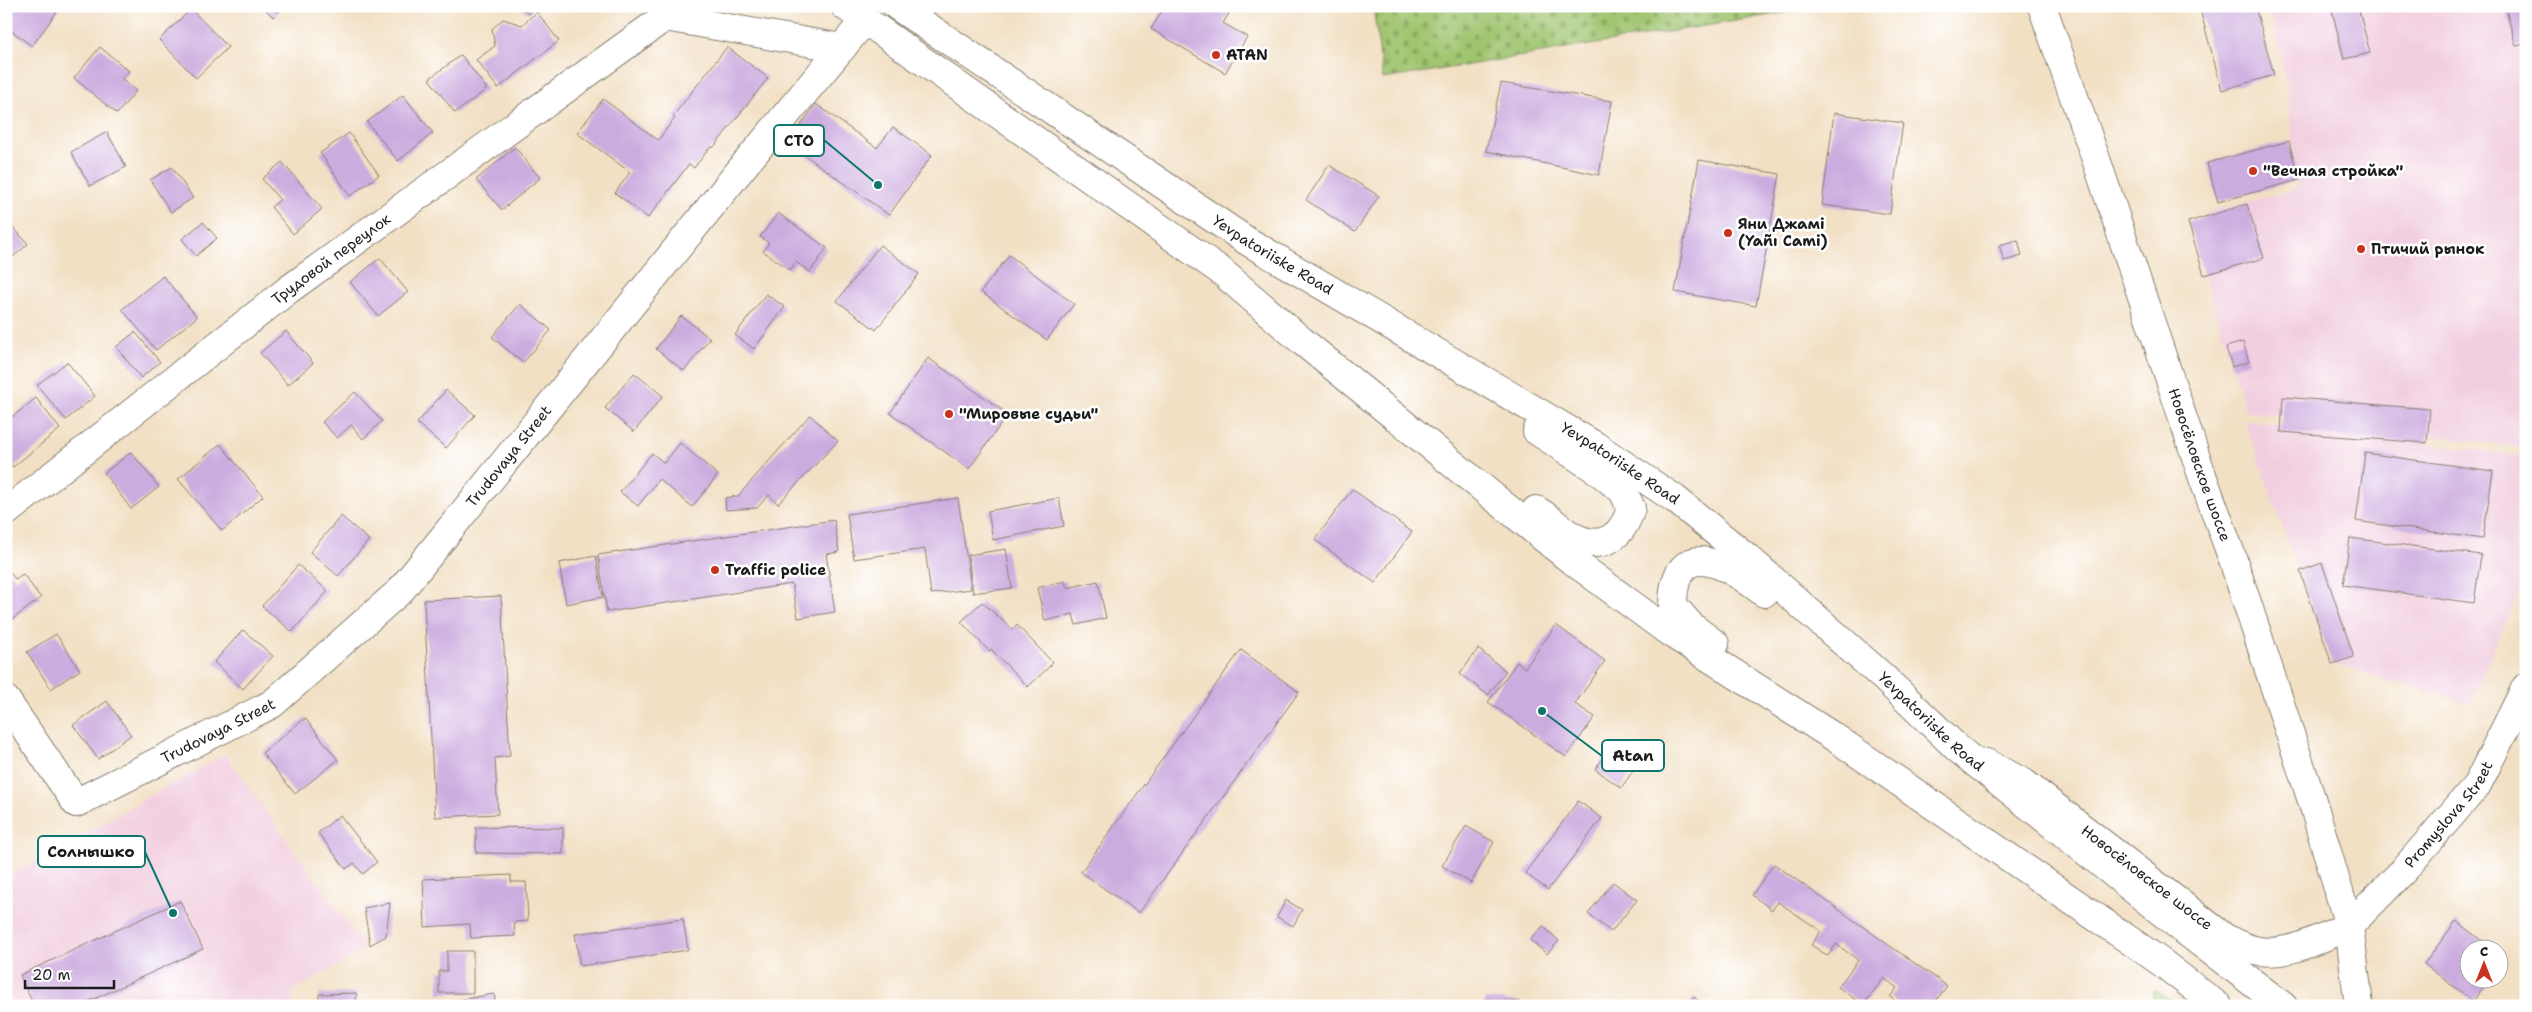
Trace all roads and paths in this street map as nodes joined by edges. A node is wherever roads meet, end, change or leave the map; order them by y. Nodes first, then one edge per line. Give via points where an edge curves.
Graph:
1 (897, 6) edge
2 (2042, 6) edge
3 (855, 13) edge
4 (842, 48) junction
5 (1474, 376) junction
6 (1497, 499) junction
7 (6, 512) edge
8 (1883, 677) junction
9 (2526, 687) edge
10 (6, 700) edge
11 (1819, 728) junction
12 (1957, 748) junction
13 (2349, 926) junction
14 (2218, 1006) edge
15 (2283, 1006) edge
16 (2359, 1006) edge

1 - 5 main road, Yevpatoriiske Road via 1248,241
2 - 13 main road, Новосёловское шоссе via 2232,557 2314,807
3 - 4 main road, Trudovaya Street
3 - 6 main road via 1221,272 1302,342
4 - 7 main road, Трудовой переулок via 665,17 283,293
4 - 10 main road, Trudovaya Street via 400,591 272,704 76,803
5 - 6 main road via 1496,403 1623,491 1631,508 1626,525 1615,536 1591,543 1574,537 1520,501
5 - 8 main road, Yevpatoriiske Road via 1594,445 1675,499 1749,559
6 - 11 main road via 1566,556 1669,632
8 - 11 main road via 1832,651 1784,608 1742,576 1718,563 1691,563 1678,573 1673,586 1673,605 1691,626 1794,695
8 - 12 main road, Yevpatoriiske Road
9 - 13 main road, Promyslova Street via 2477,786 2403,871
11 - 14 main road via 2161,962
12 - 13 main road, Новосёловское шоссе via 2024,782 2225,938 2256,950 2281,950 2301,946
12 - 15 main road, Yevpatoriiske Road
13 - 16 main road, Новосёловское шоссе

